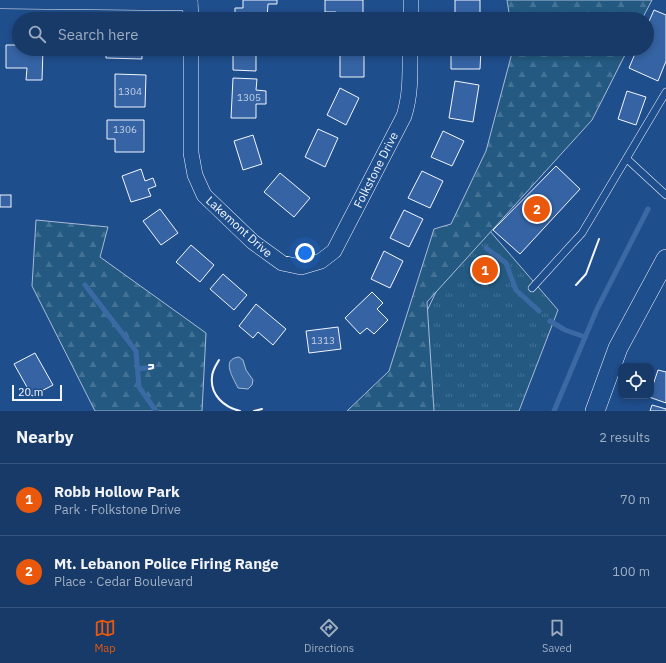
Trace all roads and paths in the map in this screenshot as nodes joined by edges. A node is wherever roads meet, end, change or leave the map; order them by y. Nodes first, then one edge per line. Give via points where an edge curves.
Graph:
1 (411, 0) edge
2 (0, 1) edge
3 (190, 2) edge
4 (411, 12) edge
5 (191, 56) edge
6 (410, 56) edge
7 (666, 92) edge
8 (627, 159) junction
9 (666, 195) edge
10 (666, 259) edge
11 (301, 267) joint
12 (532, 288) dead end
13 (595, 411) edge

1 - 4 street
2 - 3 street
5 - 11 street, Lakemont Drive via 191,153 195,175 204,195 271,256 282,264
6 - 11 street, Folkstone Drive via 410,85 404,116 334,251 321,261
7 - 8 lane
8 - 9 lane
8 - 12 lane via 582,233
10 - 13 street via 618,348

